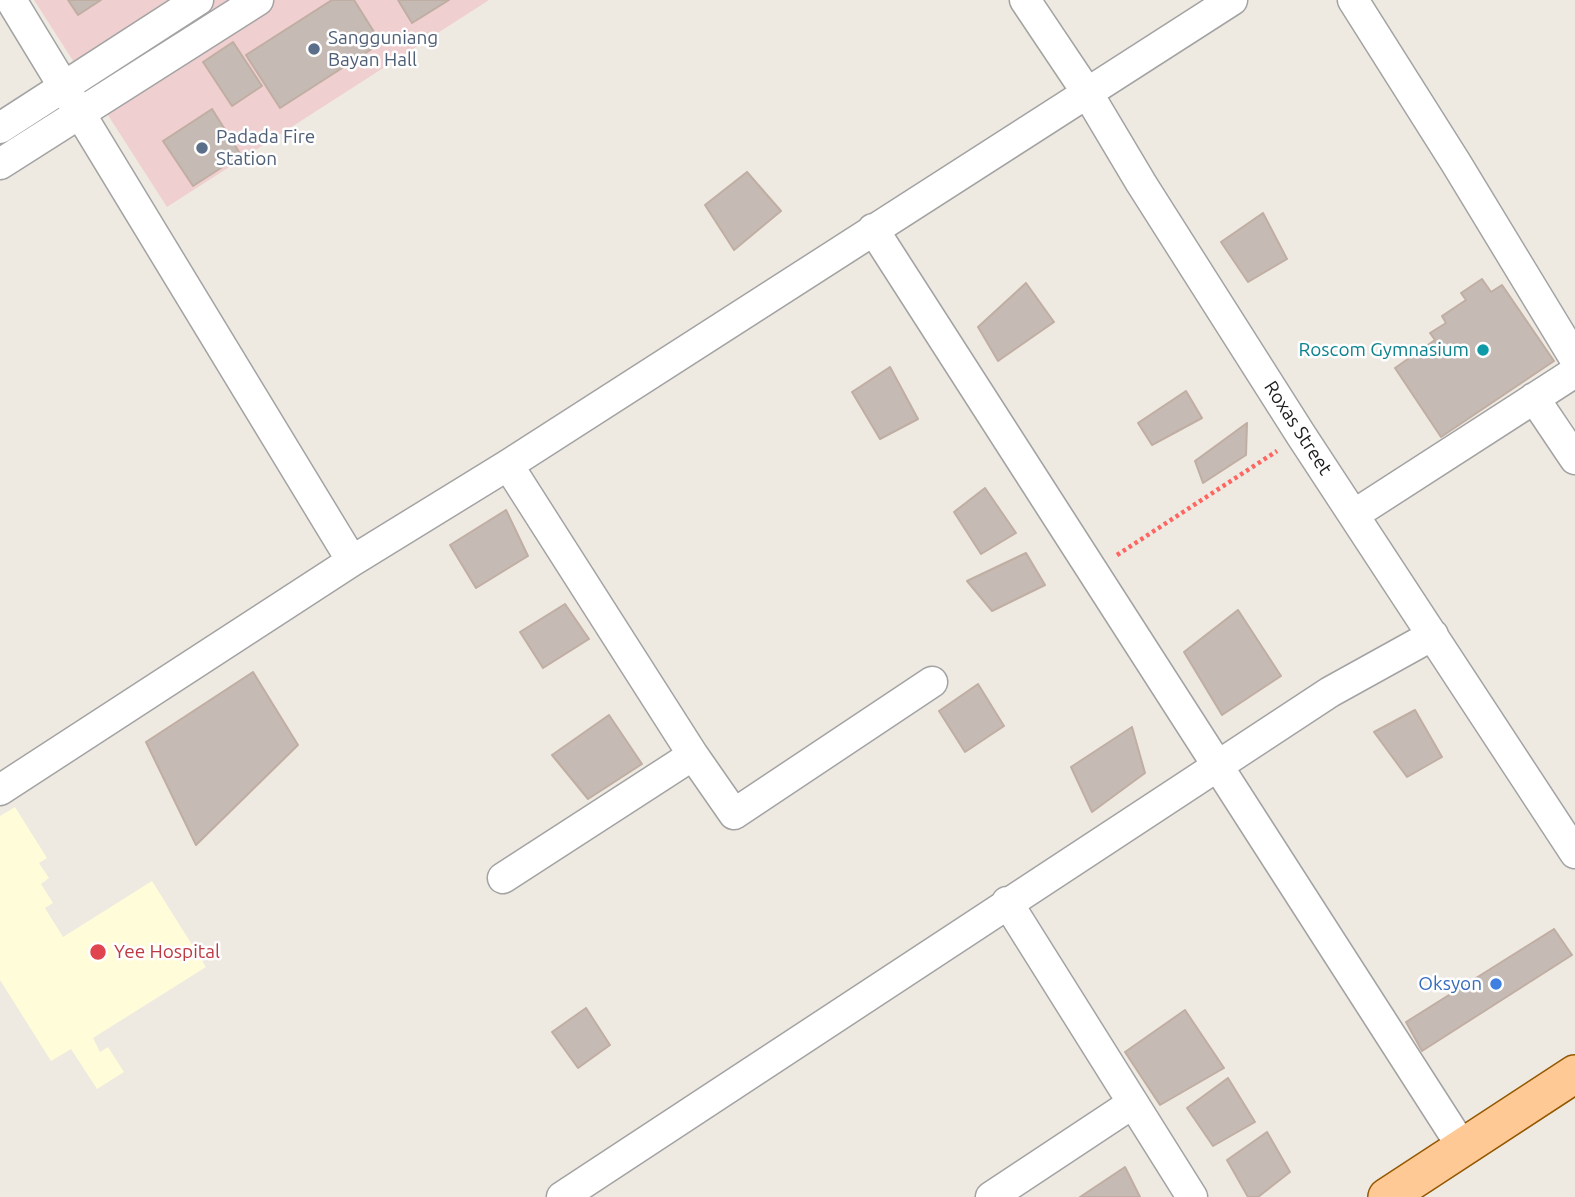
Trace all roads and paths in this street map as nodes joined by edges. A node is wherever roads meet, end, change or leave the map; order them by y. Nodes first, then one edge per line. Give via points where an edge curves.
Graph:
1 (11, 0) edge
2 (198, 0) edge
3 (258, 0) edge
4 (1025, 0) edge
5 (1231, 0) edge
6 (1353, 0) edge
7 (64, 87) junction
8 (1088, 94) junction
9 (79, 113) junction
10 (0, 128) edge
11 (0, 164) edge
12 (873, 229) junction
13 (1575, 359) edge
14 (1575, 372) edge
15 (1534, 398) junction
16 (1301, 435) junction
17 (1575, 459) edge
18 (509, 465) junction
19 (1355, 514) junction
20 (352, 561) junction
21 (1092, 571) junction
22 (1433, 635) junction
23 (932, 682) dead end
24 (694, 755) junction
25 (1217, 766) junction
26 (0, 790) edge
27 (1575, 853) edge
28 (502, 878) dead end
29 (1007, 902) junction
30 (1575, 1074) edge
31 (1133, 1103) junction
32 (1463, 1148) junction
33 (562, 1197) edge
34 (991, 1197) edge
35 (1192, 1197) edge
36 (1387, 1197) edge

1 - 7 street
2 - 7 street
3 - 9 street
4 - 8 street, Roxas Street
5 - 8 street
6 - 13 street
7 - 9 street
7 - 10 street
8 - 12 street
8 - 16 street, Roxas Street
9 - 11 street
9 - 20 street
12 - 18 street
12 - 21 street
14 - 15 street
15 - 17 street
15 - 19 street
16 - 19 street, Roxas Street
16 - 21 path
18 - 20 street
18 - 24 street
19 - 22 street, Roxas Street
20 - 26 street
21 - 25 street
22 - 25 street via 1330,692
22 - 27 street, Roxas Street
23 - 24 street via 734,814
24 - 28 street
25 - 29 street
25 - 32 street
29 - 31 street
29 - 33 street
30 - 32 main road
31 - 34 street
31 - 35 street
32 - 36 main road

